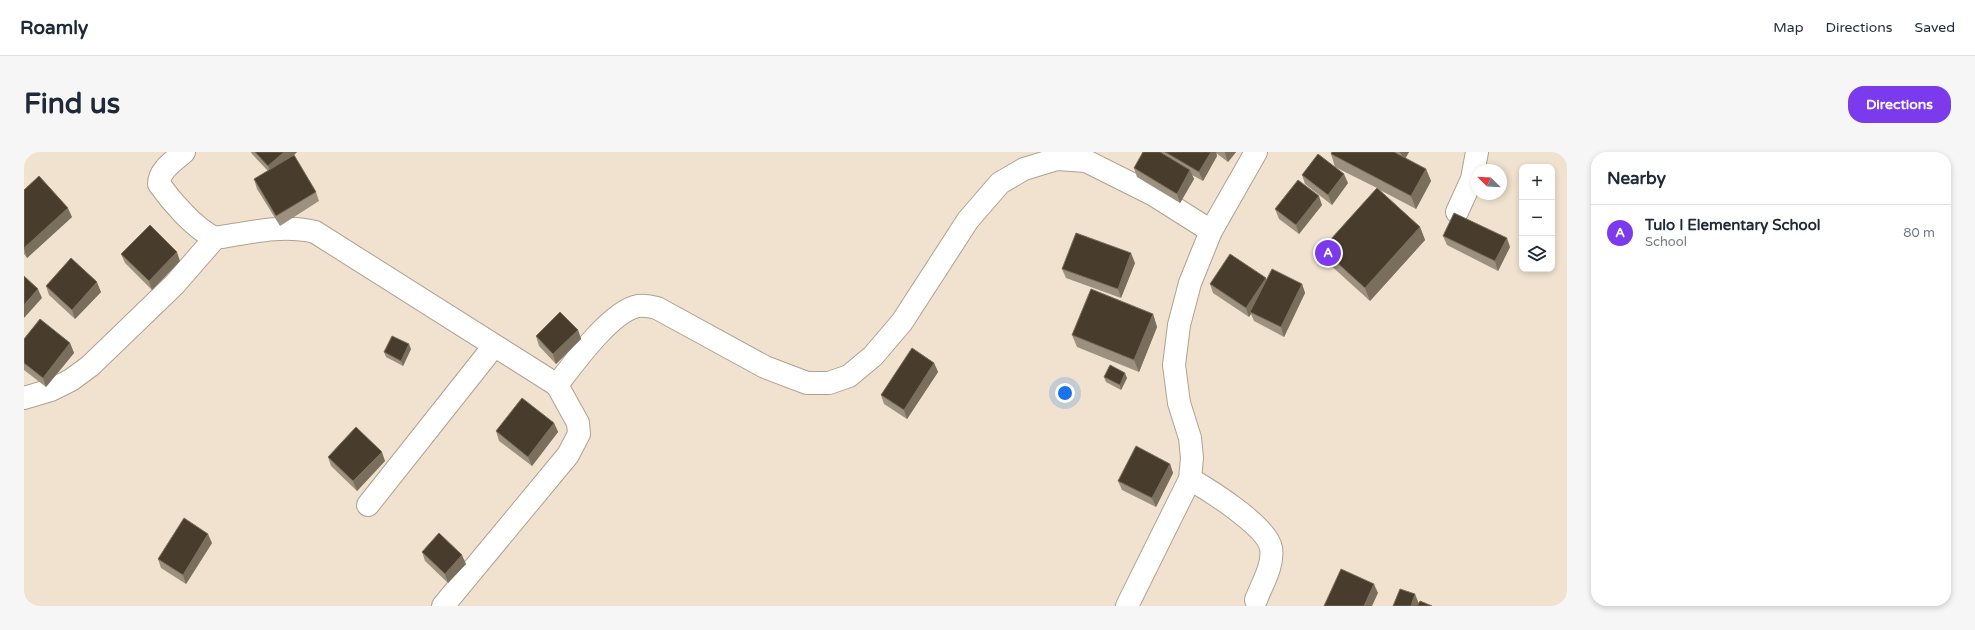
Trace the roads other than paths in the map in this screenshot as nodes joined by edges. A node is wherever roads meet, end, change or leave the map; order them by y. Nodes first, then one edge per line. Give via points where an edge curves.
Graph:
1 (184, 152) edge
2 (1256, 152) edge
3 (1477, 152) edge
4 (1457, 212) dead end
5 (1211, 231) junction
6 (214, 238) junction
7 (494, 346) junction
8 (557, 385) junction
9 (24, 398) edge
10 (1190, 479) junction
11 (368, 505) dead end
12 (1256, 600) dead end
13 (443, 606) edge
14 (1127, 606) edge

1 - 6 street via 159,177 159,184 200,228
2 - 5 street
3 - 4 street via 1472,179
5 - 8 street via 1154,195 1086,160 1057,159 1024,169 1000,183 968,220 902,322 873,356 849,376 829,383 807,383 766,367 648,305 628,309 614,319
5 - 10 street via 1190,283 1179,326 1174,365 1179,403 1190,438
6 - 7 street via 293,228 315,232
6 - 9 street via 175,284 90,366 64,384
7 - 8 street
7 - 11 street
8 - 13 street via 578,423 579,434 575,443 568,455
10 - 12 street via 1217,494 1269,541 1271,561
10 - 14 street

